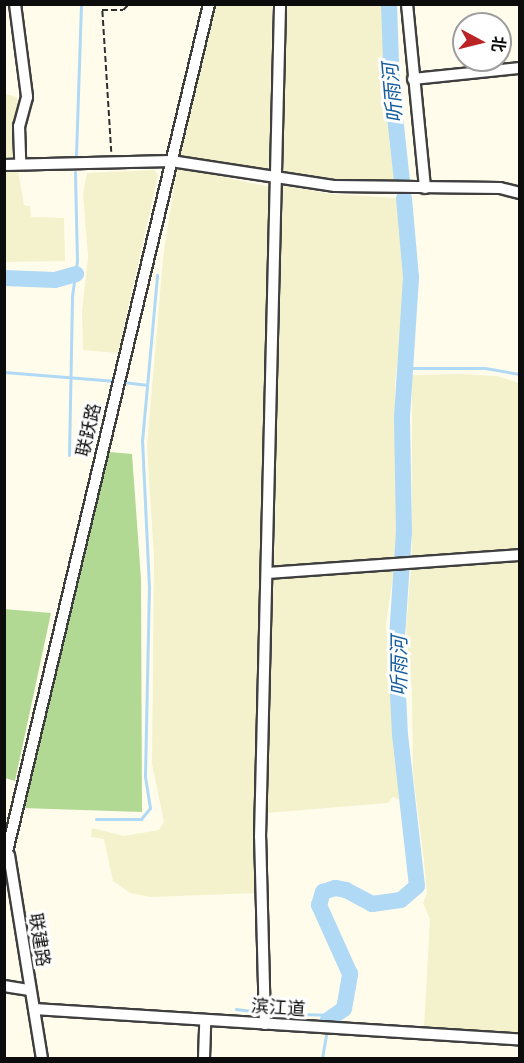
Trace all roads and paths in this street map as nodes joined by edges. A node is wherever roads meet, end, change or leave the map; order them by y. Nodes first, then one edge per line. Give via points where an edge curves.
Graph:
1 (129, 4) edge
2 (209, 4) edge
3 (280, 4) edge
4 (407, 4) edge
5 (16, 10) edge
6 (4, 15) edge
7 (519, 68) edge
8 (413, 79) junction
9 (171, 161) junction
10 (112, 162) junction
11 (20, 164) junction
12 (4, 165) edge
13 (277, 179) junction
14 (424, 188) junction
15 (519, 192) edge
16 (519, 555) edge
17 (269, 573) junction
18 (4, 825) edge
19 (8, 847) junction
20 (4, 864) edge
21 (4, 986) edge
22 (30, 990) junction
23 (34, 1009) junction
24 (205, 1020) junction
25 (265, 1024) junction
26 (519, 1040) edge
27 (42, 1059) edge
28 (204, 1059) edge

1 - 10 path via 123,10 102,10
2 - 9 street, 联跃路
3 - 13 street
4 - 8 street
5 - 6 street
5 - 11 street via 27,97 19,126
7 - 8 street
8 - 14 street
9 - 10 street
9 - 13 street
9 - 19 street, 联跃路
10 - 11 street
11 - 12 street
13 - 14 street via 335,186
13 - 17 street
14 - 15 street via 500,188
16 - 17 street
17 - 25 street via 260,837
18 - 19 street, 联建路
19 - 20 street, 联跃路
19 - 22 street, 联建路
21 - 22 street
22 - 23 street, 联建路
23 - 24 street, 滨江道
23 - 27 street, 联建路
24 - 25 street, 滨江道
24 - 28 street
25 - 26 street, 滨江道

